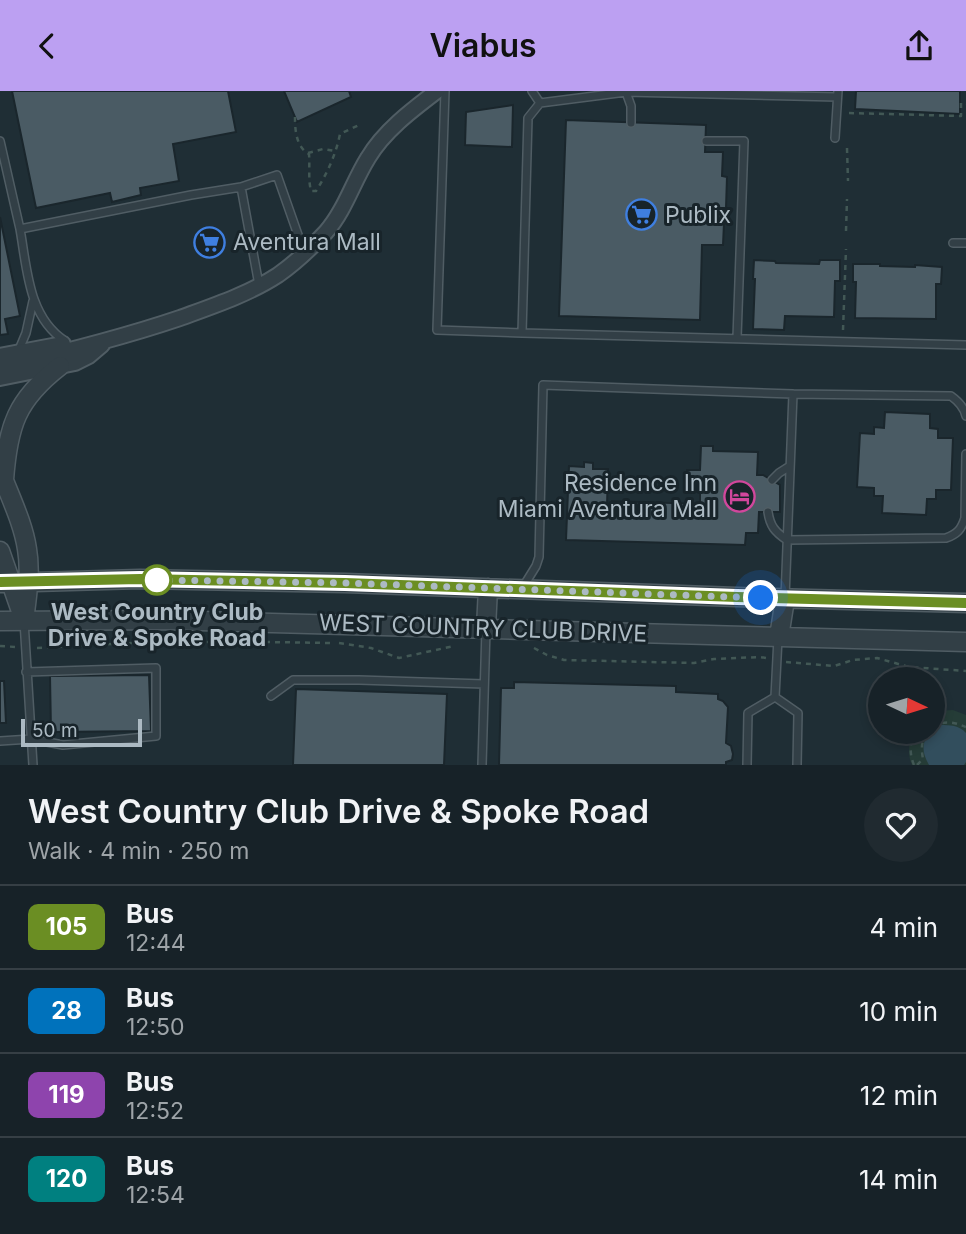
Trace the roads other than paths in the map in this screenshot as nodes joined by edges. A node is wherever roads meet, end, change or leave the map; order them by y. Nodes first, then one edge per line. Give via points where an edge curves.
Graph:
1 (437, 91) edge
2 (445, 91) edge
3 (532, 91) edge
4 (626, 92) edge
5 (838, 94) edge
6 (540, 103) junction
7 (631, 123) dead end
8 (835, 138) dead end
9 (0, 141) edge
10 (706, 141) dead end
11 (241, 187) junction
12 (20, 229) junction
13 (953, 243) dead end
14 (966, 243) edge
15 (305, 253) junction
16 (259, 285) junction
17 (33, 300) junction
18 (522, 333) junction
19 (737, 338) junction
20 (67, 343) junction
21 (99, 343) junction
22 (966, 345) edge
23 (18, 352) junction
24 (0, 356) edge
25 (60, 366) junction
26 (0, 367) edge
27 (0, 378) edge
28 (793, 394) junction
29 (966, 416) edge
30 (966, 454) edge
31 (790, 466) junction
32 (2, 475) edge
33 (772, 480) dead end
34 (768, 512) dead end
35 (787, 540) junction
36 (0, 551) edge
37 (13, 582) edge
38 (488, 588) junction
39 (521, 590) junction
40 (785, 599) junction
41 (966, 603) edge
42 (24, 620) junction
43 (0, 621) edge
44 (486, 628) junction
45 (779, 637) junction
46 (966, 642) edge
47 (26, 672) junction
48 (484, 684) junction
49 (271, 696) dead end
50 (775, 697) junction
51 (31, 739) junction
52 (0, 741) edge
53 (33, 765) edge
54 (482, 765) edge
55 (747, 765) edge
56 (797, 765) edge

1 - 15 street via 378,143 337,217
2 - 18 lane via 438,331
3 - 6 lane
4 - 5 lane
4 - 6 lane
4 - 7 lane
5 - 8 lane
6 - 18 lane via 528,118
9 - 12 lane
10 - 19 lane via 744,141
11 - 12 lane
11 - 15 lane via 277,175
11 - 16 lane
12 - 17 lane
13 - 14 lane
15 - 16 street
16 - 21 street via 197,312
17 - 20 lane via 49,328
17 - 23 lane
18 - 19 lane
19 - 22 lane
20 - 21 street
20 - 23 street
21 - 25 street via 82,360
21 - 26 street
23 - 24 street
25 - 27 street
25 - 32 street via 19,409
28 - 29 lane via 951,396
28 - 31 lane
28 - 39 lane via 543,385 539,557
30 - 35 lane via 965,518 956,534 946,538
31 - 33 lane
31 - 35 lane
32 - 37 street via 28,558
34 - 35 lane via 771,525
35 - 40 lane
36 - 37 street
37 - 38 street, WEST COUNTRY CLUB DRIVE via 140,579
37 - 42 street
38 - 39 street, WEST COUNTRY CLUB DRIVE
38 - 44 street
39 - 40 street, WEST COUNTRY CLUB DRIVE
40 - 41 street, WEST COUNTRY CLUB DRIVE
40 - 45 street
42 - 43 street, WEST COUNTRY CLUB DRIVE
42 - 44 street, WEST COUNTRY CLUB DRIVE
42 - 47 lane
44 - 45 street, WEST COUNTRY CLUB DRIVE
44 - 48 lane
45 - 46 street, WEST COUNTRY CLUB DRIVE
45 - 50 lane
47 - 51 lane
47 - 51 lane via 156,668 156,736 63,745
48 - 49 lane via 293,680
48 - 54 lane
50 - 55 lane via 748,713
50 - 56 lane via 798,713
51 - 52 lane
51 - 53 lane

